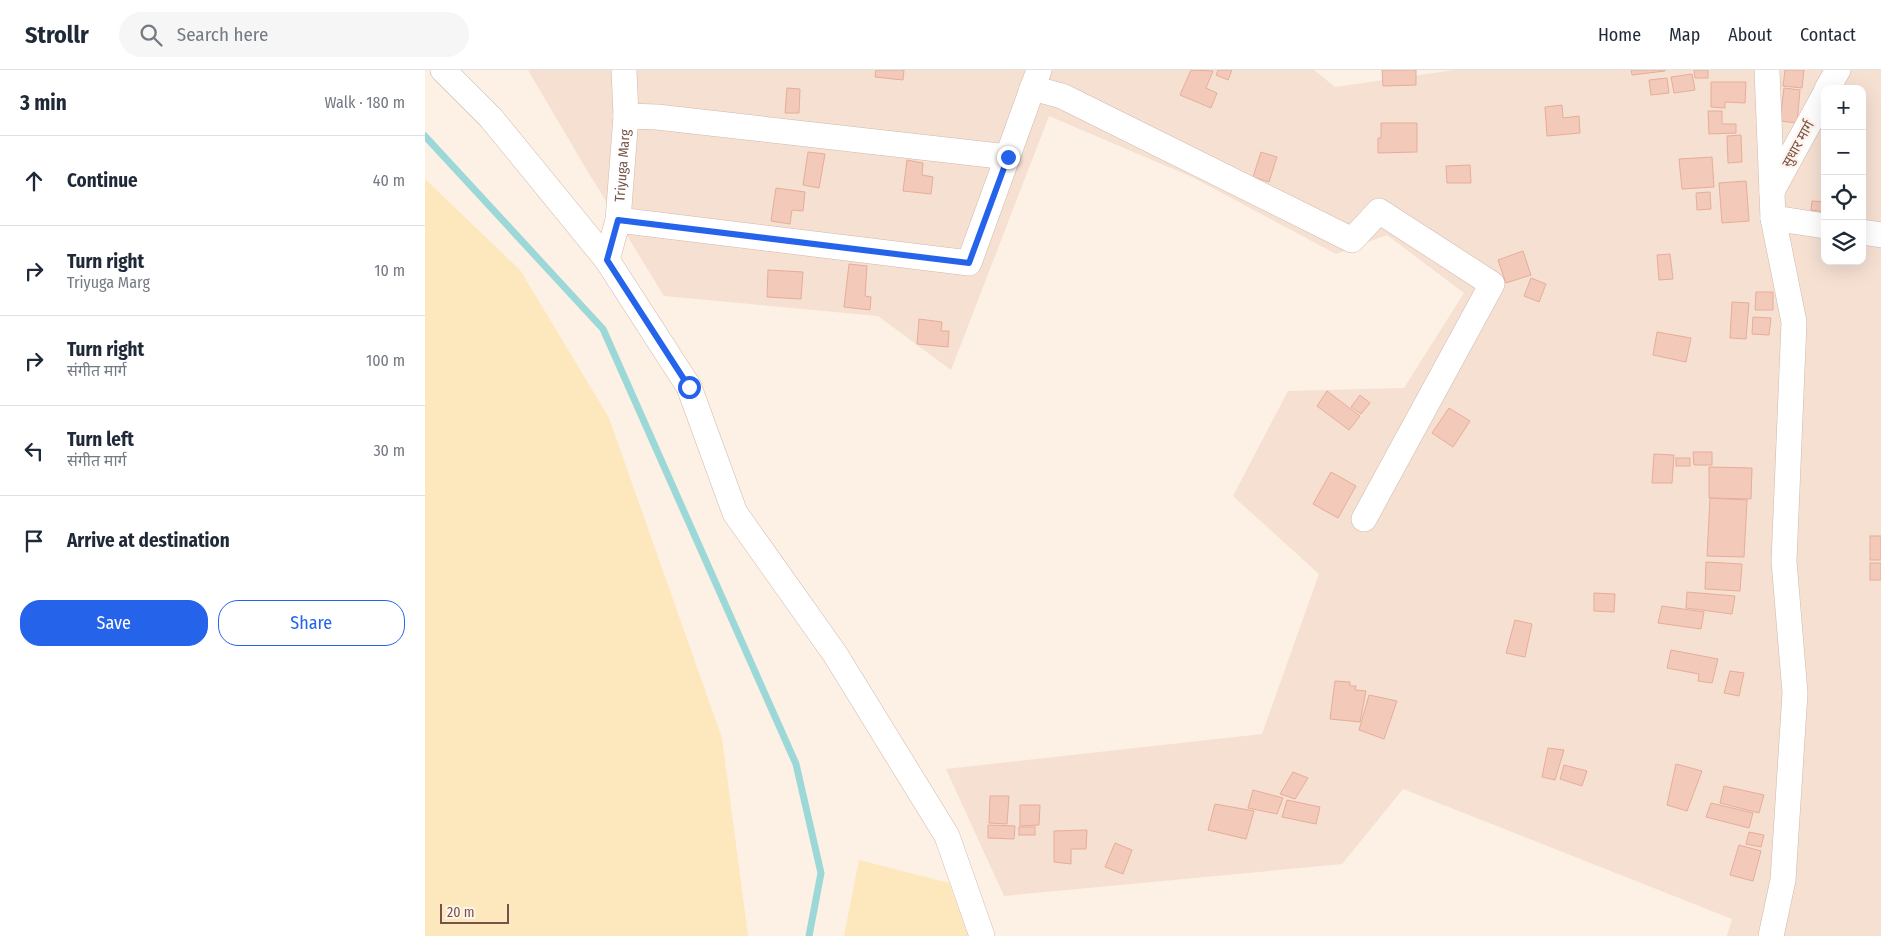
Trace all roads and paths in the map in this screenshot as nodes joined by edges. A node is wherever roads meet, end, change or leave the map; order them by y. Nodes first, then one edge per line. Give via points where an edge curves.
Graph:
1 (443, 70) edge
2 (624, 70) edge
3 (1767, 70) edge
4 (1838, 70) edge
5 (1036, 79) edge
6 (1829, 85) edge
7 (1821, 101) edge
8 (626, 116) junction
9 (1008, 157) junction
10 (1771, 194) junction
11 (1773, 218) junction
12 (618, 220) junction
13 (1821, 225) edge
14 (1866, 233) edge
15 (1881, 235) edge
16 (607, 260) junction
17 (1364, 519) dead end
18 (982, 936) edge
19 (1771, 936) edge

1 - 16 street via 491,118
2 - 8 street, Triyuga Marg
3 - 10 street
4 - 6 street
5 - 9 street
5 - 17 street via 1062,96 1352,240 1379,211 1492,284
7 - 10 street, सुधार मार्ग
8 - 9 street
8 - 12 street, Triyuga Marg
9 - 12 street via 969,263
10 - 11 street
11 - 13 street
11 - 19 street via 1793,322 1784,561 1795,693 1783,880
12 - 16 street, Triyuga Marg
14 - 15 street
16 - 18 street via 689,387 735,513 835,654 947,836

